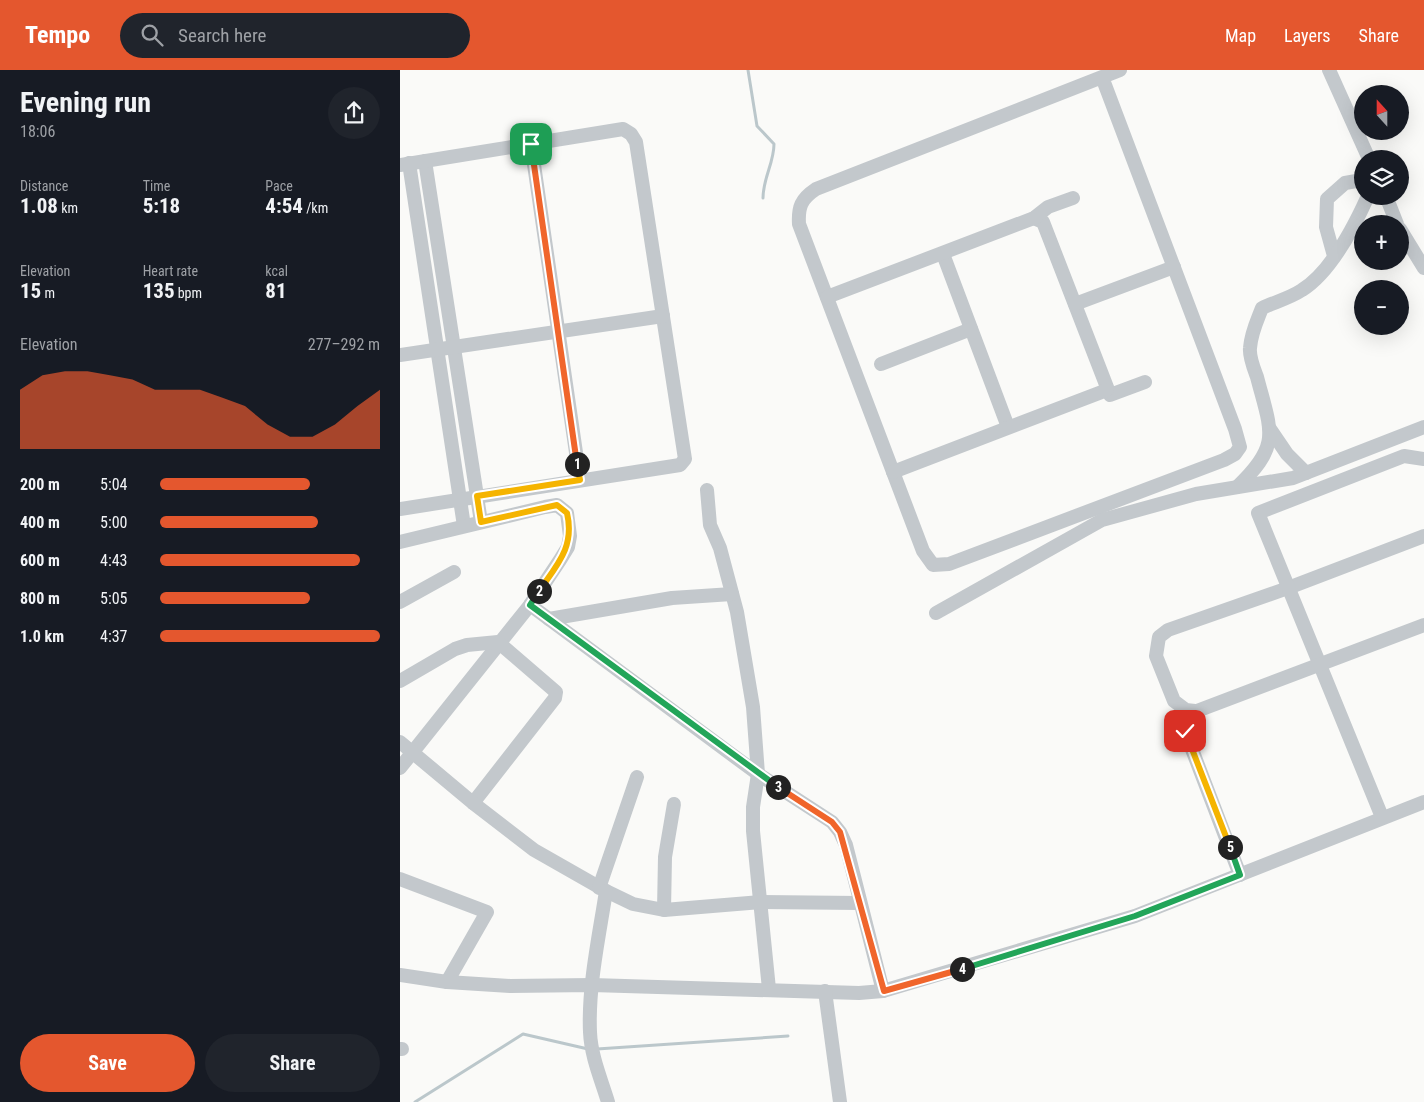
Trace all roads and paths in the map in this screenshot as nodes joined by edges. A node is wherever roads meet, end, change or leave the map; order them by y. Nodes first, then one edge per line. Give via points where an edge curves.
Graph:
1 (1120, 70) edge
2 (1329, 70) edge
3 (1102, 77) junction
4 (531, 144) junction
5 (1365, 150) edge
6 (425, 161) junction
7 (404, 164) edge
8 (1354, 181) edge
9 (1073, 198) dead end
10 (1364, 205) edge
11 (1034, 218) junction
12 (1409, 244) edge
13 (943, 254) junction
14 (1334, 256) junction
15 (1174, 267) junction
16 (1424, 268) edge
17 (827, 297) junction
18 (1075, 304) junction
19 (663, 316) junction
20 (971, 329) junction
21 (560, 331) junction
22 (454, 347) junction
23 (437, 350) junction
24 (400, 355) edge
25 (881, 364) dead end
26 (1145, 382) dead end
27 (1108, 390) junction
28 (1008, 427) junction
29 (1424, 427) edge
30 (1270, 429) junction
31 (1424, 459) edge
32 (893, 472) junction
33 (1306, 473) junction
34 (580, 480) junction
35 (1237, 487) junction
36 (707, 490) dead end
37 (477, 496) junction
38 (460, 499) junction
39 (400, 509) edge
40 (481, 522) junction
41 (464, 526) junction
42 (1424, 536) edge
43 (400, 542) edge
44 (454, 572) dead end
45 (1288, 588) junction
46 (732, 594) junction
47 (400, 602) edge
48 (530, 605) junction
49 (936, 613) dead end
50 (549, 619) junction
51 (1424, 625) edge
52 (498, 642) junction
53 (1319, 664) junction
54 (400, 681) edge
55 (1195, 711) junction
56 (400, 742) edge
57 (413, 752) junction
58 (400, 768) edge
59 (758, 774) junction
60 (637, 777) dead end
61 (1424, 802) edge
62 (473, 803) junction
63 (674, 804) dead end
64 (1382, 817) junction
65 (1240, 875) junction
66 (400, 879) edge
67 (603, 890) junction
68 (761, 902) junction
69 (859, 903) junction
70 (664, 910) junction
71 (400, 975) edge
72 (447, 982) junction
73 (592, 985) junction
74 (770, 989) junction
75 (825, 991) junction
76 (884, 991) junction
77 (608, 1102) edge
78 (840, 1102) edge

1 - 3 street
2 - 5 street
3 - 15 street
3 - 17 street via 804,196 798,208 799,224
4 - 6 street
4 - 19 street via 623,129 631,134 636,142
4 - 21 street
6 - 7 street
6 - 22 street
7 - 23 street
8 - 14 street via 1345,183 1327,199 1326,227
9 - 11 street via 1048,207
10 - 14 street
11 - 13 street
11 - 18 street via 1043,222
12 - 16 street
13 - 17 street
13 - 20 street
14 - 30 street via 1319,277 1301,291 1262,308 1254,327 1249,350
15 - 18 street
15 - 32 street via 1238,438 1240,447 1235,454 942,566 933,565 927,559
17 - 32 street
18 - 27 street
19 - 21 street
19 - 34 street via 685,460 680,466
20 - 25 street
20 - 28 street
21 - 22 street
21 - 34 street
22 - 23 street
22 - 37 street
23 - 24 street
23 - 38 street
26 - 27 street via 1110,395
27 - 28 street
28 - 32 street
29 - 33 street
30 - 33 street
30 - 35 street via 1266,454
31 - 45 street via 1404,456 1258,513
33 - 35 street
34 - 37 street
35 - 49 street via 1196,494 1102,520
36 - 46 street via 710,525 720,548
37 - 38 street
37 - 40 street
38 - 39 street
38 - 41 street
40 - 41 street
40 - 48 street via 545,506 557,505 567,513 568,547
41 - 43 street
42 - 45 street
44 - 47 street
45 - 53 street
45 - 55 street via 1168,630 1160,637 1156,656 1174,701 1186,710
46 - 50 street via 672,598
46 - 59 street via 753,707
48 - 50 street
48 - 52 street
50 - 59 street
51 - 53 street
52 - 54 street via 455,649
52 - 57 street
52 - 62 street via 556,692 555,698
53 - 55 street
53 - 64 street
55 - 65 street via 1189,714 1185,731
56 - 57 street
57 - 58 street
57 - 62 street
59 - 68 street via 753,815
59 - 69 street via 832,822 840,832
60 - 67 street
61 - 64 street
62 - 67 street via 534,850
63 - 70 street via 665,856
64 - 65 street
65 - 76 street via 1135,916
66 - 72 street via 487,912
67 - 70 street via 633,904
67 - 73 street
68 - 69 street
68 - 70 street
68 - 74 street
69 - 76 street
71 - 72 street
72 - 73 street via 510,986
73 - 74 street
73 - 77 street via 591,1045
74 - 75 street
75 - 76 street
75 - 78 street

